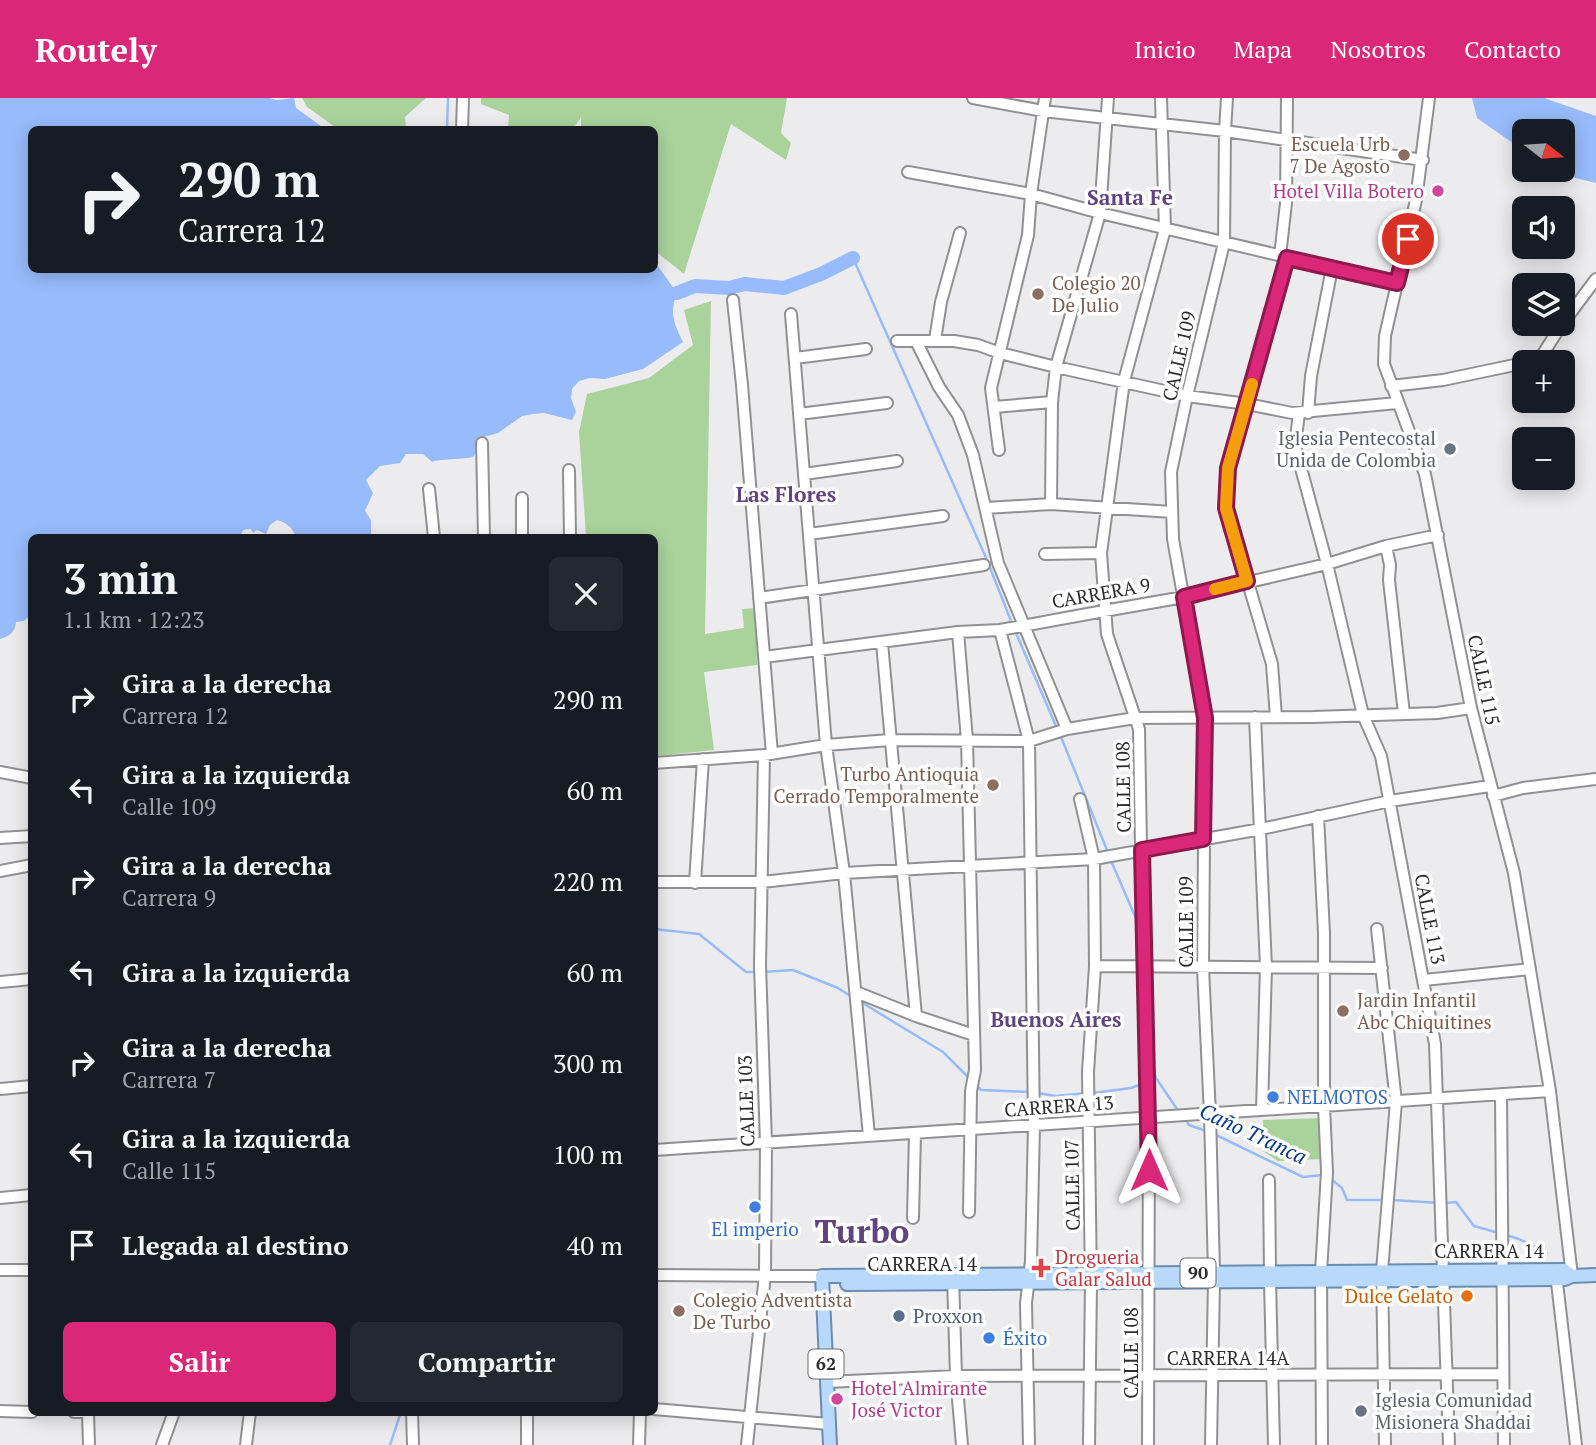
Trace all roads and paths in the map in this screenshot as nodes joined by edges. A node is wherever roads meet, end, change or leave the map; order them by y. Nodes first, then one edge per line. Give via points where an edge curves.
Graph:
1 (463, 98) edge
2 (973, 98) edge
3 (1045, 98) edge
4 (1108, 98) edge
5 (1161, 98) edge
6 (1227, 98) edge
7 (1286, 98) edge
8 (1429, 98) edge
9 (1042, 111) junction
10 (1107, 118) junction
11 (1162, 124) junction
12 (463, 126) edge
13 (1225, 131) junction
14 (1285, 140) junction
15 (1423, 160) junction
16 (908, 172) dead end
17 (1031, 194) junction
18 (1100, 213) junction
19 (1165, 229) junction
20 (960, 233) dead end
21 (1224, 243) junction
22 (1284, 257) junction
23 (1332, 268) junction
24 (1596, 279) edge
25 (1397, 283) junction
26 (733, 300) dead end
27 (1575, 306) edge
28 (791, 314) dead end
29 (935, 340) junction
30 (897, 341) dead end
31 (916, 341) junction
32 (866, 349) dead end
33 (1000, 353) junction
34 (795, 358) junction
35 (1512, 365) edge
36 (1056, 367) junction
37 (1124, 381) junction
38 (1391, 386) junction
39 (1187, 396) junction
40 (1052, 402) junction
41 (1397, 403) junction
42 (887, 404) dead end
43 (1247, 404) junction
44 (994, 407) junction
45 (1303, 413) junction
46 (799, 414) junction
47 (482, 443) dead end
48 (999, 450) dead end
49 (897, 461) dead end
50 (569, 470) dead end
51 (804, 474) junction
52 (429, 489) dead end
53 (522, 498) dead end
54 (1051, 504) junction
55 (986, 508) junction
56 (1105, 508) junction
57 (1172, 512) junction
58 (943, 516) dead end
59 (434, 534) edge
60 (484, 534) edge
61 (522, 534) edge
62 (570, 534) edge
63 (809, 534) junction
64 (1438, 535) junction
65 (1386, 546) junction
66 (1101, 553) junction
67 (1045, 554) dead end
68 (1327, 564) junction
69 (984, 565) dead end
70 (1247, 581) junction
71 (814, 591) junction
72 (1184, 597) junction
73 (760, 598) junction
74 (1104, 611) junction
75 (1023, 624) junction
76 (1000, 630) junction
77 (958, 632) junction
78 (883, 643) junction
79 (818, 651) junction
80 (764, 657) junction
81 (1471, 708) junction
82 (1404, 714) junction
83 (1363, 715) junction
84 (1255, 717) junction
85 (1276, 717) junction
86 (1135, 718) junction
87 (1205, 718) junction
88 (1067, 729) junction
89 (890, 740) junction
90 (967, 740) junction
91 (1029, 741) junction
92 (826, 746) junction
93 (768, 755) junction
94 (704, 759) junction
95 (658, 763) edge
96 (0, 772) edge
97 (28, 777) edge
98 (1596, 779) edge
99 (1491, 791) junction
100 (1080, 799) dead end
101 (1390, 801) junction
102 (1318, 816) junction
103 (1261, 829) junction
104 (28, 836) edge
105 (0, 838) edge
106 (1203, 839) junction
107 (1142, 850) junction
108 (1094, 859) junction
109 (1031, 863) junction
110 (968, 865) junction
111 (28, 866) edge
112 (902, 870) junction
113 (0, 872) edge
114 (844, 873) junction
115 (658, 882) edge
116 (761, 882) junction
117 (695, 883) junction
118 (1377, 929) dead end
119 (1095, 965) junction
120 (1143, 966) junction
121 (1266, 967) junction
122 (1203, 968) junction
123 (1323, 968) junction
124 (1382, 968) junction
125 (1530, 969) junction
126 (28, 979) edge
127 (1424, 980) junction
128 (0, 982) edge
129 (856, 994) junction
130 (916, 1016) junction
131 (974, 1035) junction
132 (28, 1086) edge
133 (0, 1089) edge
134 (1550, 1091) junction
135 (1501, 1095) junction
136 (1436, 1099) junction
137 (1396, 1101) junction
138 (1324, 1106) junction
139 (1262, 1110) junction
140 (1210, 1114) junction
141 (1149, 1118) junction
142 (1089, 1122) junction
143 (1034, 1125) junction
144 (972, 1129) junction
145 (915, 1133) junction
146 (869, 1136) junction
147 (766, 1143) junction
148 (658, 1150) edge
149 (1269, 1180) dead end
150 (28, 1195) edge
151 (0, 1198) edge
152 (969, 1212) dead end
153 (913, 1218) dead end
154 (0, 1270) edge
155 (28, 1270) edge
156 (658, 1275) edge
157 (1443, 1275) junction
158 (1501, 1275) junction
159 (1556, 1275) junction
160 (1596, 1275) edge
161 (765, 1276) junction
162 (1270, 1276) junction
163 (1321, 1276) junction
164 (1382, 1276) junction
165 (1572, 1276) junction
166 (1149, 1277) junction
167 (1214, 1277) junction
168 (953, 1278) junction
169 (1029, 1278) junction
170 (1091, 1278) junction
171 (822, 1280) junction
172 (1503, 1374) junction
173 (1090, 1375) junction
174 (1149, 1375) junction
175 (1212, 1375) junction
176 (1273, 1375) junction
177 (1322, 1375) junction
178 (1384, 1375) junction
179 (1447, 1375) junction
180 (956, 1376) junction
181 (1029, 1376) junction
182 (827, 1382) junction
183 (658, 1409) edge
184 (0, 1411) edge
185 (28, 1412) edge
186 (88, 1416) edge
187 (173, 1416) edge
188 (250, 1416) edge
189 (412, 1416) edge
190 (527, 1416) edge
191 (640, 1416) edge
192 (751, 1418) junction
193 (829, 1424) junction
194 (89, 1445) edge
195 (162, 1445) edge
196 (246, 1445) edge
197 (413, 1445) edge
198 (527, 1445) edge
199 (639, 1445) edge
200 (747, 1445) edge
201 (830, 1445) edge
202 (962, 1445) edge
203 (1029, 1445) edge
204 (1089, 1445) edge
205 (1148, 1445) edge
206 (1211, 1445) edge
207 (1274, 1445) edge
208 (1322, 1445) edge
209 (1385, 1445) edge
210 (1449, 1445) edge
211 (1504, 1445) edge
212 (1576, 1445) edge

1 - 12 street
2 - 9 street
3 - 9 street
4 - 10 street
5 - 11 street, CALLE 108
6 - 13 street, CALLE 109
7 - 14 street
8 - 15 street, CALLE 115
9 - 10 street
9 - 17 street
10 - 11 street
10 - 18 street
11 - 13 street
11 - 19 street, CALLE 108
13 - 14 street
13 - 21 street, CALLE 109
14 - 15 street
14 - 22 street
15 - 25 street, CALLE 115
16 - 17 street
17 - 18 street
17 - 33 street via 1028,235
18 - 19 street
18 - 36 street
19 - 21 street
19 - 37 street, CALLE 108
20 - 29 street
21 - 22 street
21 - 39 street, CALLE 109
22 - 23 street
22 - 43 street
23 - 25 street
23 - 45 street, CALLE 113
24 - 27 street
25 - 38 street, CALLE 115 via 1384,351
26 - 73 street, CALLE 103
28 - 34 street
29 - 31 street
29 - 33 street via 978,345
30 - 31 street
31 - 55 street via 958,415
32 - 34 street
33 - 36 street
33 - 44 street via 991,388
34 - 46 street
35 - 38 street
36 - 37 street
36 - 40 street
37 - 39 street
37 - 56 street, CALLE 108
38 - 41 street, CALLE 115
39 - 43 street
39 - 57 street, CALLE 109 via 1171,472
40 - 44 street
40 - 54 street
41 - 45 street
41 - 64 street, CALLE 115 via 1423,467
42 - 46 street
43 - 45 street
43 - 70 street via 1228,468 1226,508
44 - 48 street
45 - 68 street, CALLE 113 via 1295,446
46 - 51 street
47 - 60 street
49 - 51 street
50 - 62 street
51 - 63 street
52 - 59 street
53 - 61 street
54 - 55 street
54 - 56 street
55 - 75 street via 998,562
56 - 57 street
56 - 66 street, CALLE 108
57 - 72 street, CALLE 109
58 - 63 street
63 - 71 street
64 - 65 street, CARRERA 9
64 - 81 street, CALLE 115
65 - 68 street, CARRERA 9
65 - 82 street
66 - 67 street
66 - 74 street, CALLE 108
68 - 70 street, CARRERA 9
68 - 83 street, CALLE 113
69 - 71 street
70 - 72 street, CARRERA 9
70 - 85 street via 1272,664
71 - 73 street
71 - 79 street
72 - 74 street, CARRERA 9
72 - 87 street, CALLE 109
73 - 80 street, CALLE 103
74 - 75 street, CARRERA 9
74 - 86 street, CALLE 108
75 - 76 street, CARRERA 9
75 - 88 street
76 - 77 street, CARRERA 9
76 - 91 street
77 - 78 street, CARRERA 9
77 - 90 street
78 - 79 street, CARRERA 9
78 - 89 street
79 - 80 street, CARRERA 9
79 - 92 street
80 - 93 street, CALLE 103
81 - 82 street
81 - 99 street, CALLE 115
82 - 83 street
83 - 85 street
83 - 101 street, CALLE 113 via 1381,756
84 - 85 street
84 - 87 street
84 - 103 street
86 - 87 street
86 - 88 street
86 - 107 street, CALLE 108
87 - 106 street, CALLE 109
88 - 91 street
89 - 90 street
89 - 92 street
89 - 112 street
90 - 91 street
90 - 110 street
91 - 109 street
92 - 93 street
92 - 114 street
93 - 94 street
93 - 116 street, CALLE 103
94 - 95 street
94 - 117 street
96 - 97 street
98 - 99 street
99 - 101 street
99 - 125 street, CALLE 115 via 1514,873
100 - 108 street, CALLE 107
101 - 102 street
101 - 127 street, CALLE 113
102 - 103 street
102 - 123 street
103 - 106 street
103 - 121 street
104 - 105 street
106 - 107 street
106 - 122 street, CALLE 109
107 - 108 street
107 - 120 street, CALLE 108
108 - 109 street
108 - 119 street, CALLE 107
109 - 110 street
109 - 143 street
110 - 112 street
110 - 131 street
111 - 113 street
112 - 114 street
112 - 130 street
114 - 116 street
114 - 129 street
115 - 117 street
116 - 117 street
116 - 147 street, CALLE 103
118 - 124 street
119 - 120 street
119 - 142 street, CALLE 107
120 - 122 street
120 - 141 street, CALLE 108
121 - 122 street
121 - 123 street
121 - 139 street
122 - 140 street, CALLE 109
123 - 124 street
123 - 138 street
124 - 137 street
125 - 127 street
125 - 134 street, CALLE 115
126 - 128 street
127 - 136 street, CALLE 113 via 1435,1044
129 - 130 street
129 - 146 street
130 - 131 street
131 - 144 street
132 - 133 street
134 - 135 street, CARRERA 13
134 - 165 street, CALLE 115
135 - 136 street, CARRERA 13
135 - 158 street
136 - 137 street, CARRERA 13
136 - 157 street, CALLE 113
137 - 138 street, CARRERA 13
137 - 164 street
138 - 139 street, CARRERA 13
138 - 163 street via 1327,1177
139 - 140 street, CARRERA 13
140 - 141 street, CARRERA 13
140 - 167 street, CALLE 109
141 - 142 street, CARRERA 13
141 - 166 street, CALLE 108
142 - 143 street, CARRERA 13
142 - 170 street, CALLE 107
143 - 144 street, CARRERA 13
143 - 169 street
144 - 145 street, CARRERA 13
144 - 152 street
145 - 146 street, CARRERA 13
145 - 153 street
146 - 147 street, CARRERA 13
147 - 148 street, CARRERA 13
147 - 161 street, CALLE 103
149 - 162 street
150 - 151 street
154 - 155 street
156 - 161 street, CARRERA 14
157 - 158 main road, CARRERA 14 / 90
157 - 164 main road, CARRERA 14 / 90
157 - 179 street, CALLE 113
158 - 159 main road, CARRERA 14 / 90
158 - 172 street
159 - 165 main road, CARRERA 14 / 90
159 - 212 street
160 - 165 main road, 90
161 - 171 street, CARRERA 14
161 - 192 street, CALLE 103
162 - 163 main road, CARRERA 14 / 90
162 - 167 main road, CARRERA 14 / 90
162 - 176 street
163 - 164 main road, CARRERA 14 / 90
163 - 177 street
164 - 178 street
166 - 167 main road, CARRERA 14 / 90
166 - 170 main road, CARRERA 14 / 90
166 - 174 street, CALLE 108
167 - 175 street, CALLE 109
168 - 169 main road, CARRERA 14 / 90
168 - 171 main road, CARRERA 14 / 90
168 - 180 street
169 - 170 main road, CARRERA 14 / 90
169 - 181 street
170 - 173 street, CALLE 107
171 - 182 main road, 62
172 - 179 street, CARRERA 14A
172 - 211 street
173 - 174 street, CARRERA 14A
173 - 181 street, CARRERA 14A
173 - 204 street, CALLE 107
174 - 175 street, CARRERA 14A
174 - 205 street, CALLE 108
175 - 176 street, CARRERA 14A
175 - 206 street, CALLE 109
176 - 177 street, CARRERA 14A
176 - 207 street
177 - 178 street, CARRERA 14A
177 - 208 street
178 - 179 street, CARRERA 14A
178 - 209 street
179 - 210 street, CALLE 113
180 - 181 street, CARRERA 14A
180 - 182 street, CARRERA 14A
180 - 202 street
181 - 203 street
182 - 193 main road, 62
183 - 192 street
184 - 185 street
186 - 194 street
187 - 195 street
188 - 196 street
189 - 197 street
190 - 198 street
191 - 199 street
192 - 193 street
192 - 200 street, CALLE 103
193 - 201 main road, 62

